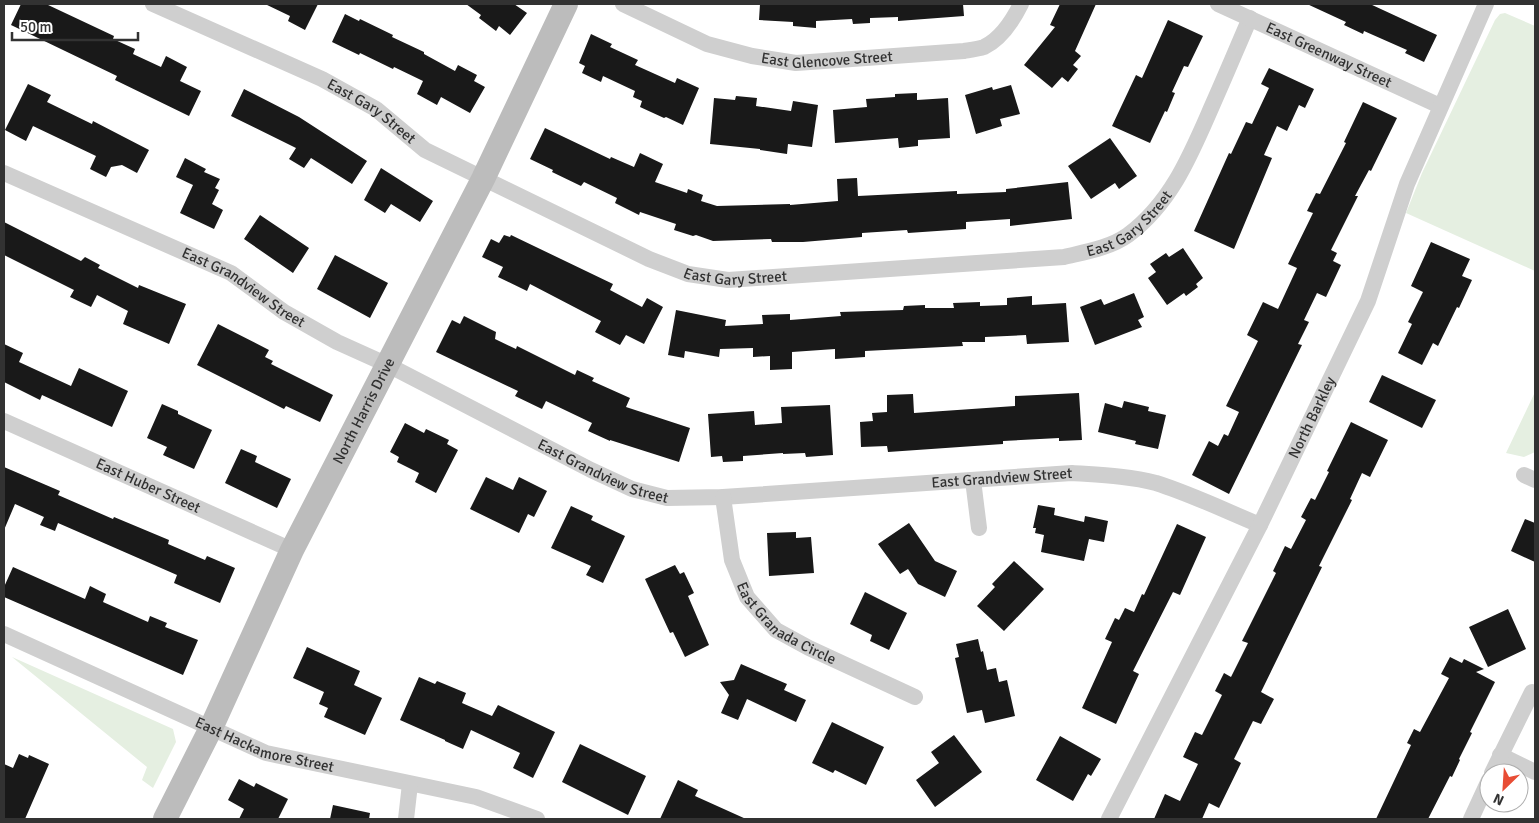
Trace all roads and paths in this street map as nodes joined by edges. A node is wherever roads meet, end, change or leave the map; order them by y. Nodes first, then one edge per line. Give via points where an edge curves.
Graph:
1 (153, 4) edge
2 (566, 4) edge
3 (623, 4) edge
4 (1021, 4) edge
5 (1218, 4) edge
6 (1486, 4) edge
7 (1250, 18) junction
8 (1440, 106) junction
9 (4, 172) edge
10 (483, 179) junction
11 (388, 365) junction
12 (4, 421) edge
13 (973, 480) junction
14 (723, 497) junction
15 (1260, 525) junction
16 (979, 528) dead end
17 (292, 550) junction
18 (4, 634) edge
19 (1532, 692) dead end
20 (915, 697) dead end
21 (211, 728) junction
22 (1500, 755) junction
23 (1496, 763) edge
24 (1535, 772) edge
25 (410, 784) junction
26 (1479, 802) edge
27 (166, 819) edge
28 (406, 819) edge
29 (537, 819) edge
30 (1109, 819) edge
31 (1471, 819) edge

1 - 10 street, East Gary Street via 322,79 376,109 425,150
2 - 10 street, North Harris Drive
3 - 4 street, East Glencove Street via 707,44 796,63 964,51 984,46 1001,34
5 - 7 street, East Greenway Street
6 - 8 street, North Barkley
7 - 8 street, East Greenway Street
7 - 10 street, East Gary Street via 1192,153 1172,189 1127,235 1100,248 1064,257 728,280 688,274 649,260
8 - 15 street, North Barkley via 1407,184 1368,301
9 - 11 street, East Grandview Street via 231,273 284,312 337,342
10 - 11 street, North Harris Drive
11 - 14 street, East Grandview Street via 632,489 667,498
11 - 17 street, North Harris Drive
12 - 17 street, East Huber Street
13 - 14 street, East Grandview Street
13 - 15 street, East Grandview Street via 1072,474 1115,476 1155,483
13 - 16 street
14 - 20 street, East Granada Circle via 732,560 747,596 776,630
15 - 30 street, North Barkley
17 - 21 street, North Harris Drive
18 - 21 street, East Hackamore Street
19 - 22 street
21 - 25 street, East Hackamore Street via 266,753
21 - 27 street, North Harris Drive
22 - 23 street
22 - 24 street
25 - 28 street
25 - 29 street, East Hackamore Street via 476,796
26 - 31 street

